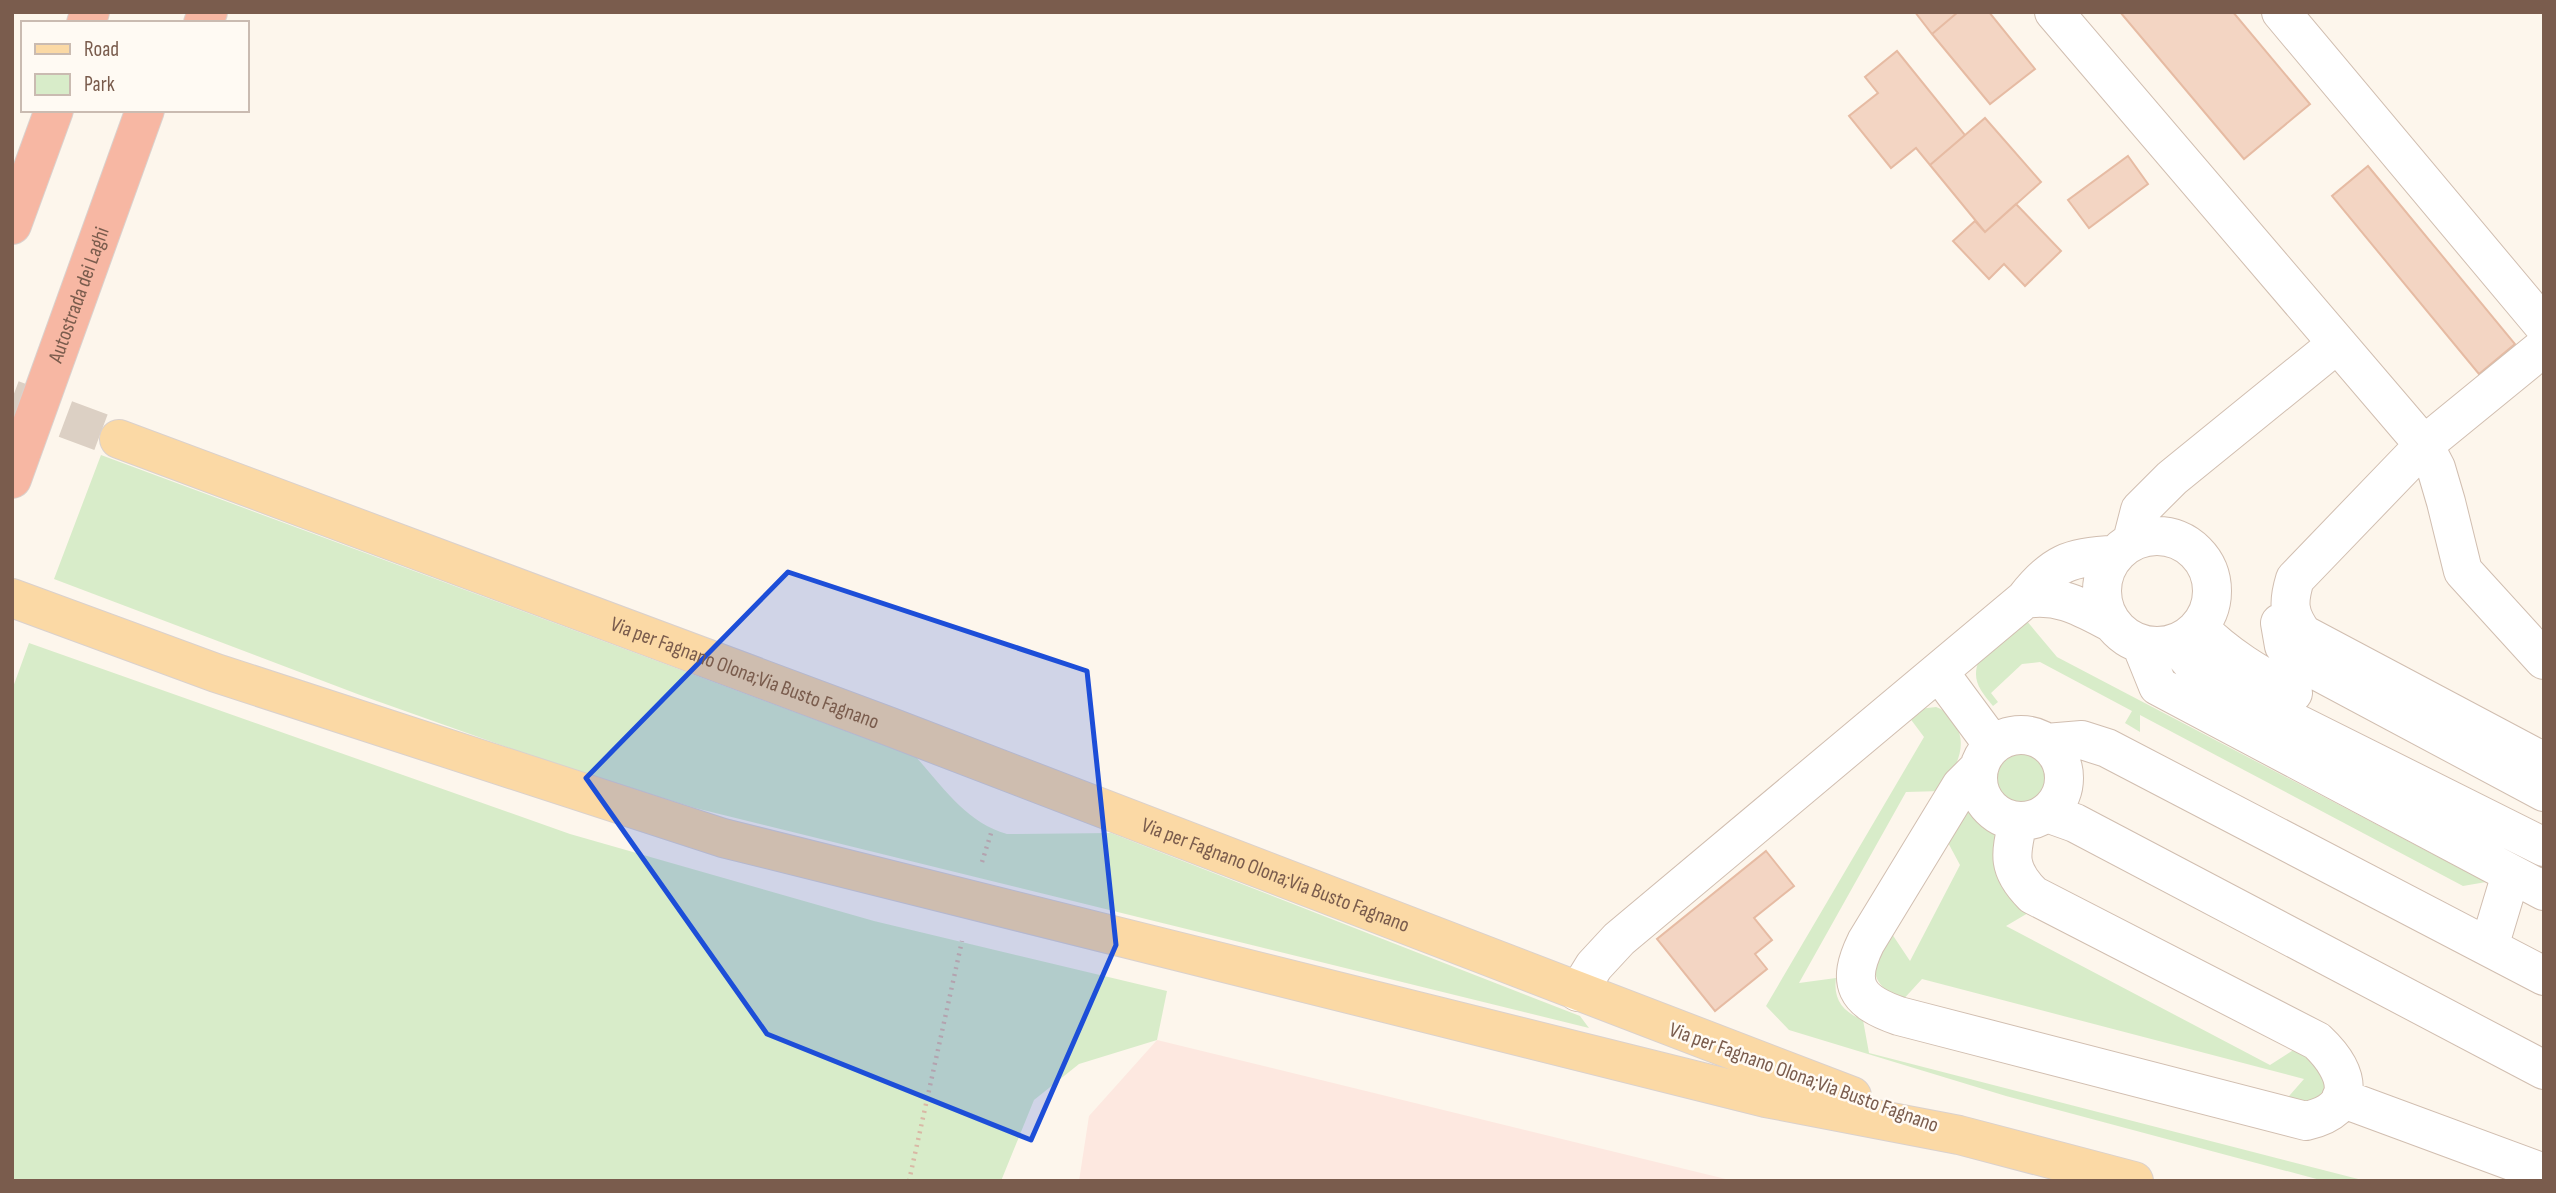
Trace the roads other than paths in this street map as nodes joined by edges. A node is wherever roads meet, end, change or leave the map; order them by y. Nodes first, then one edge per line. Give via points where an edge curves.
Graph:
1 (2054, 12) edge
2 (2281, 12) edge
3 (46, 112) edge
4 (53, 112) edge
5 (144, 112) edge
6 (157, 112) edge
7 (31, 173) junction
8 (114, 197) junction
9 (12, 225) edge
10 (2544, 326) edge
11 (2337, 344) junction
12 (2544, 347) edge
13 (119, 439) tunnel mouth
14 (2424, 445) junction
15 (12, 479) edge
16 (2123, 548) junction
17 (2295, 579) junction
18 (12, 598) edge
19 (2025, 600) junction
20 (2157, 635) junction
21 (2544, 660) edge
22 (1939, 672) junction
23 (2046, 743) junction
24 (1985, 757) junction
25 (2544, 762) edge
26 (2544, 792) edge
27 (2032, 817) junction
28 (2544, 821) edge
29 (2544, 847) edge
30 (2527, 883) edge
31 (2489, 947) junction
32 (2544, 976) edge
33 (1578, 992) junction
34 (2544, 1069) edge
35 (2342, 1098) junction
36 (1959, 1135) junction
37 (2544, 1172) edge
38 (2134, 1181) edge

1 - 11 lane
2 - 10 lane
3 - 7 highway
4 - 7 highway
5 - 8 highway, Autostrada dei Laghi
6 - 8 highway
7 - 9 highway
8 - 15 highway, Autostrada dei Laghi
11 - 14 lane
11 - 16 lane via 2172,478 2140,510
12 - 14 lane
13 - 33 main road, Via per Fagnano Olona;Via Busto Fagnano via 888,726
14 - 17 lane
14 - 21 lane via 2436,468 2463,571
16 - 19 lane via 2071,559 2042,578
16 - 20 lane via 2105,570 2104,607
16 - 20 lane via 2151,535 2170,536 2201,556 2210,573 2213,593 2208,611
17 - 25 lane via 2288,601 2303,634
17 - 26 lane via 2281,611 2279,630 2284,646 2297,660
18 - 36 main road, Via per Fagnano Olona;Via Busto Fagnano via 215,673 723,838 1766,1098
19 - 20 lane via 2052,597 2071,601
19 - 22 lane
20 - 28 lane via 2218,648 2248,669
20 - 29 lane via 2214,682
20 - 30 lane via 2158,686
22 - 24 lane
22 - 33 lane via 1619,939
23 - 24 lane via 2019,735
23 - 27 lane via 2063,774 2059,799
23 - 31 lane via 2082,740 2107,748
24 - 27 lane via 1978,784 1992,810 2003,818
24 - 35 lane via 1961,786 1855,964 1861,997 1899,1016 2306,1121 2338,1107
27 - 34 lane via 2075,822
27 - 35 lane via 2011,865 2033,895 2317,1041 2343,1072
30 - 31 lane
31 - 32 lane
33 - 36 main road, Via per Fagnano Olona;Via Busto Fagnano
35 - 37 lane
36 - 38 main road

